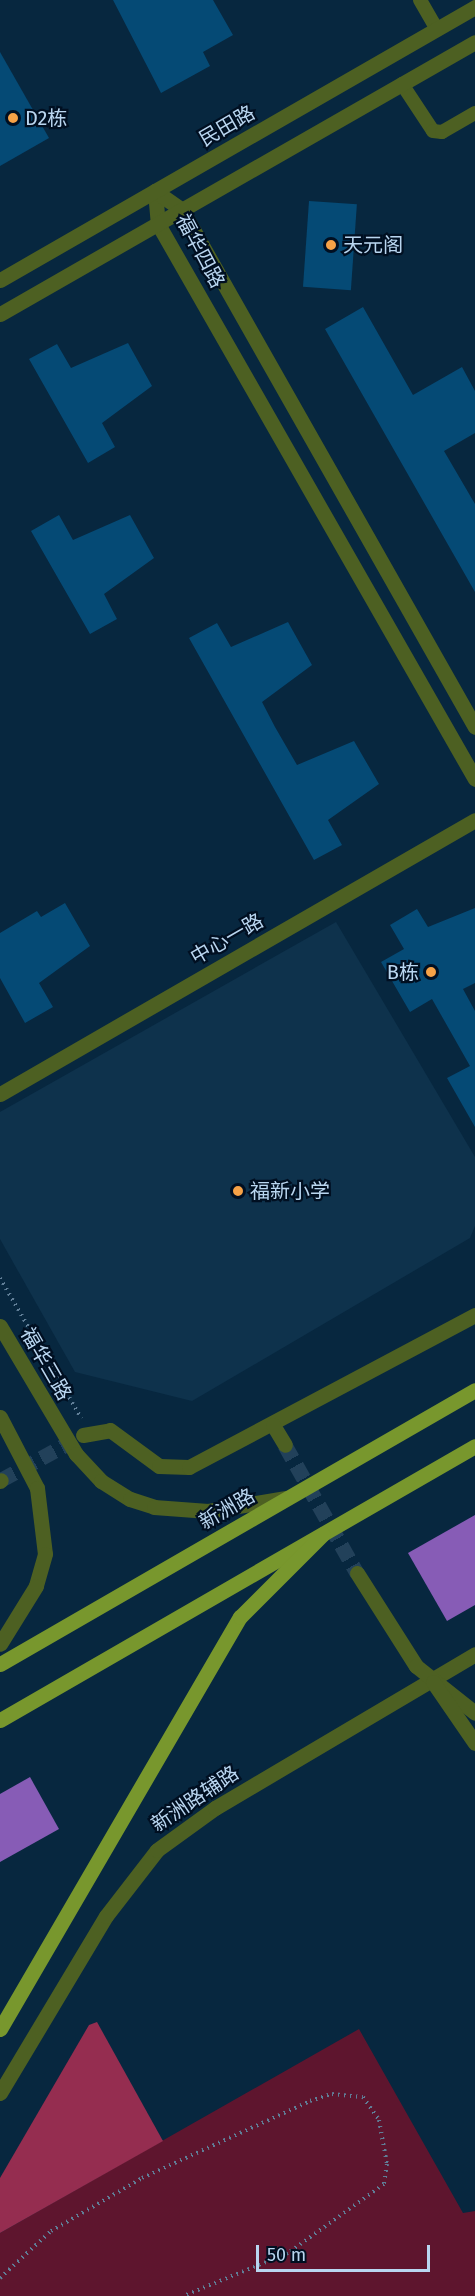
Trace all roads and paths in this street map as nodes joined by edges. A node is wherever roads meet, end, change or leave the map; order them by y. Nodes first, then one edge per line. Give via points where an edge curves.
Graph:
1 (420, 0) edge
2 (475, 7) edge
3 (436, 29) junction
4 (475, 42) edge
5 (402, 84) junction
6 (475, 113) edge
7 (155, 191) junction
8 (182, 210) junction
9 (158, 224) junction
10 (0, 280) edge
11 (0, 314) edge
12 (475, 727) edge
13 (475, 779) edge
14 (475, 820) edge
15 (0, 1095) edge
16 (0, 1278) edge
17 (475, 1315) edge
18 (0, 1326) edge
19 (475, 1390) edge
20 (0, 1417) edge
21 (273, 1425) junction
22 (86, 1433) joint
23 (285, 1445) tunnel mouth
24 (475, 1446) edge
25 (289, 1497) junction
26 (323, 1534) junction
27 (357, 1573) tunnel mouth
28 (0, 1644) edge
29 (475, 1654) edge
30 (0, 1664) edge
31 (432, 1679) junction
32 (475, 1713) edge
33 (0, 1720) edge
34 (475, 1743) edge
35 (0, 2029) edge
36 (0, 2092) edge
37 (0, 2278) edge
38 (183, 2296) edge

1 - 3 lane
2 - 3 street, 民田路
3 - 7 street, 民田路
4 - 5 street
5 - 6 lane via 433,131 442,132
5 - 8 street
7 - 8 street, 福华四路
7 - 9 street, 福华四路
7 - 10 street, 民田路
8 - 9 street
8 - 12 street, 福华四路
9 - 11 street
9 - 13 street, 福华四路
14 - 15 street, 中心一路
16 - 22 path
17 - 21 street
18 - 25 street, 福华三路 via 56,1423 101,1481 154,1507 208,1511
19 - 25 main road, 新洲路
20 - 28 street via 37,1488 45,1554 36,1586
21 - 22 street via 180,1469 149,1461 120,1433
21 - 23 street
24 - 26 main road
25 - 30 main road, 新洲路
26 - 33 main road
26 - 35 main road via 240,1617
27 - 31 street via 404,1651
29 - 31 street, 新洲路辅路
31 - 32 street
31 - 34 street
31 - 36 street, 新洲路辅路 via 215,1808 157,1850 106,1916
37 - 38 path via 51,2230 142,2178 310,2101 332,2094 363,2097 379,2120 387,2164 384,2184 288,2253

